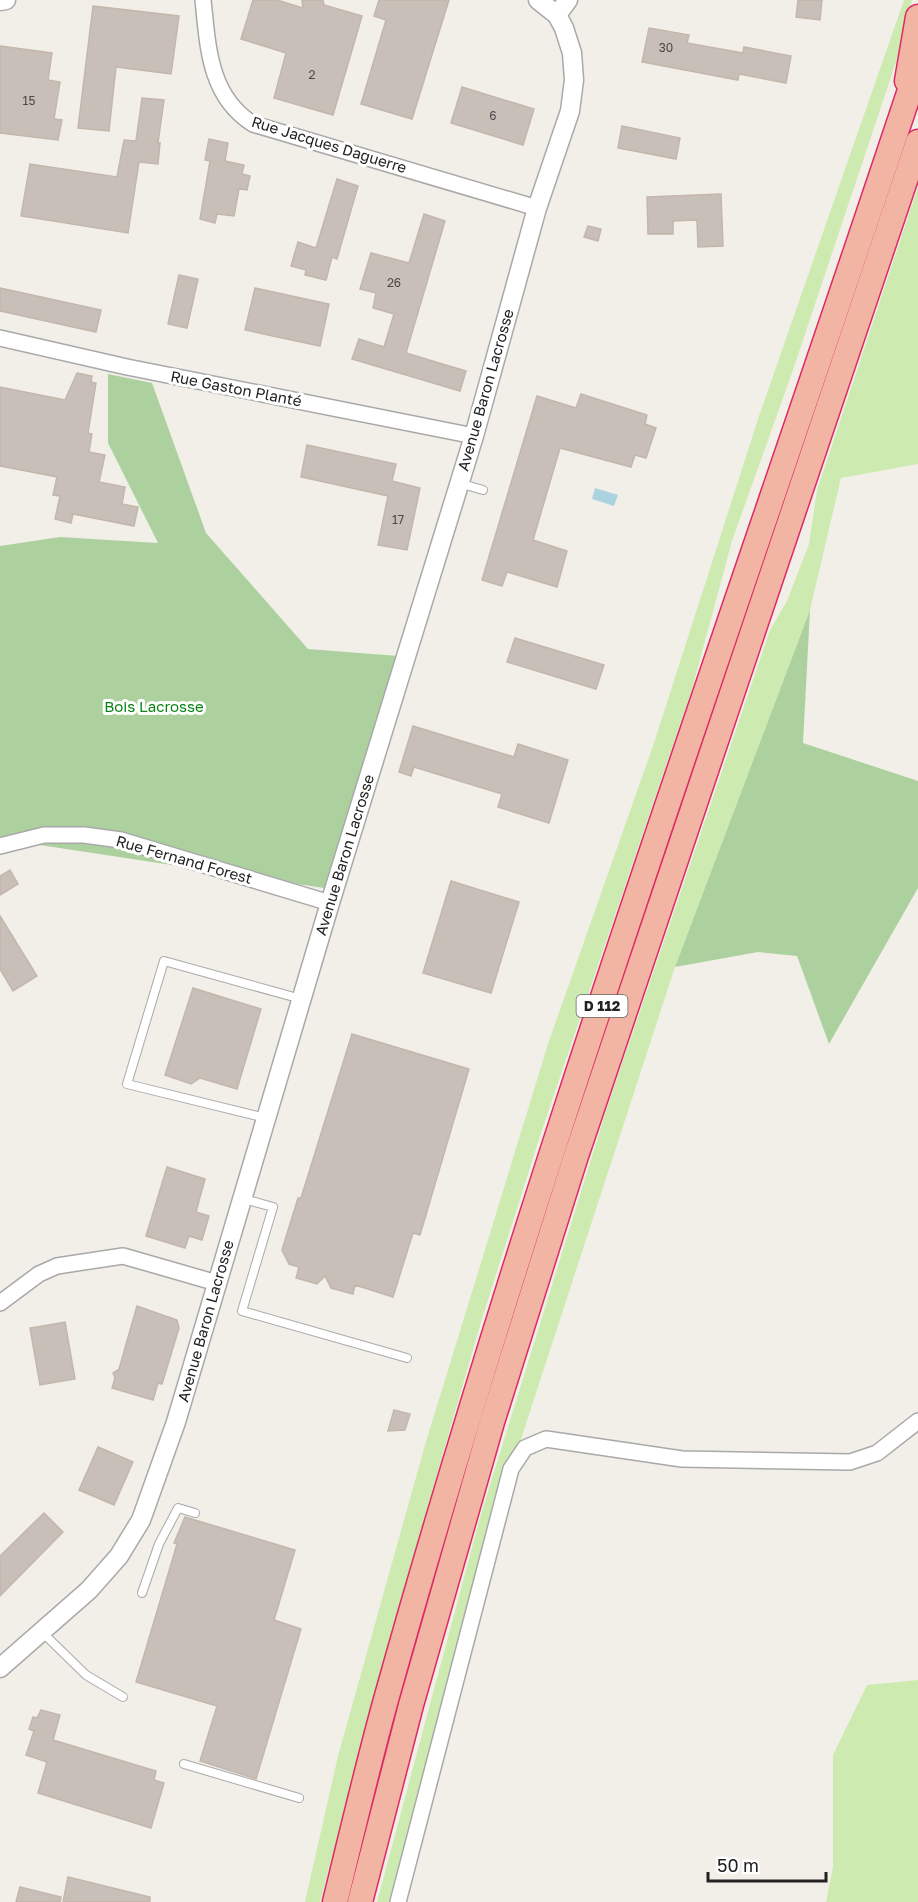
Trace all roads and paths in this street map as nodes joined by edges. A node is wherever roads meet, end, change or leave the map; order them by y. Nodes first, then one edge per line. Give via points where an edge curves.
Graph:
1 (6, 0) edge
2 (203, 0) edge
3 (538, 0) edge
4 (568, 0) edge
5 (0, 1) edge
6 (557, 15) junction
7 (918, 17) edge
8 (918, 66) edge
9 (900, 119) junction
10 (918, 142) edge
11 (537, 208) junction
12 (0, 338) edge
13 (474, 436) junction
14 (459, 483) junction
15 (483, 490) dead end
16 (0, 846) edge
17 (330, 903) junction
18 (301, 999) junction
19 (266, 1118) junction
20 (242, 1198) junction
21 (217, 1283) junction
22 (0, 1303) edge
23 (407, 1358) dead end
24 (918, 1421) edge
25 (195, 1513) dead end
26 (142, 1593) dead end
27 (42, 1632) junction
28 (0, 1668) edge
29 (123, 1697) dead end
30 (184, 1764) dead end
31 (299, 1798) dead end
32 (335, 1902) edge
33 (360, 1902) edge
34 (398, 1902) edge

1 - 5 street
2 - 11 street, Rue Jacques Daguerre via 217,83 238,114 253,124
3 - 6 street, Avenue Baron Lacrosse
4 - 6 street
6 - 11 street, Avenue Baron Lacrosse via 572,54 574,80 570,111
7 - 9 highway
8 - 9 highway, D 112
9 - 32 highway, D 112 via 550,1158 390,1686
10 - 33 highway, D 112 via 575,1159 488,1434
11 - 13 street, Avenue Baron Lacrosse
12 - 13 street, Rue Gaston Planté
13 - 14 street, Avenue Baron Lacrosse
14 - 15 lane
14 - 17 street, Avenue Baron Lacrosse
16 - 17 street, Rue Fernand Forest via 44,836 84,835 121,840
17 - 18 street, Avenue Baron Lacrosse
18 - 19 street, Avenue Baron Lacrosse
18 - 19 lane via 164,961 127,1084
19 - 20 street, Avenue Baron Lacrosse
20 - 21 street, Avenue Baron Lacrosse
20 - 23 lane via 273,1207 242,1311
21 - 22 street via 123,1256 57,1266 39,1274
21 - 27 street, Avenue Baron Lacrosse via 176,1422 141,1520 119,1556 89,1590
24 - 34 street via 877,1453 850,1462 682,1459 546,1439 525,1448 511,1469
25 - 26 lane via 178,1508 159,1544
27 - 28 street, Avenue Baron Lacrosse
27 - 29 lane via 86,1675
30 - 31 lane

